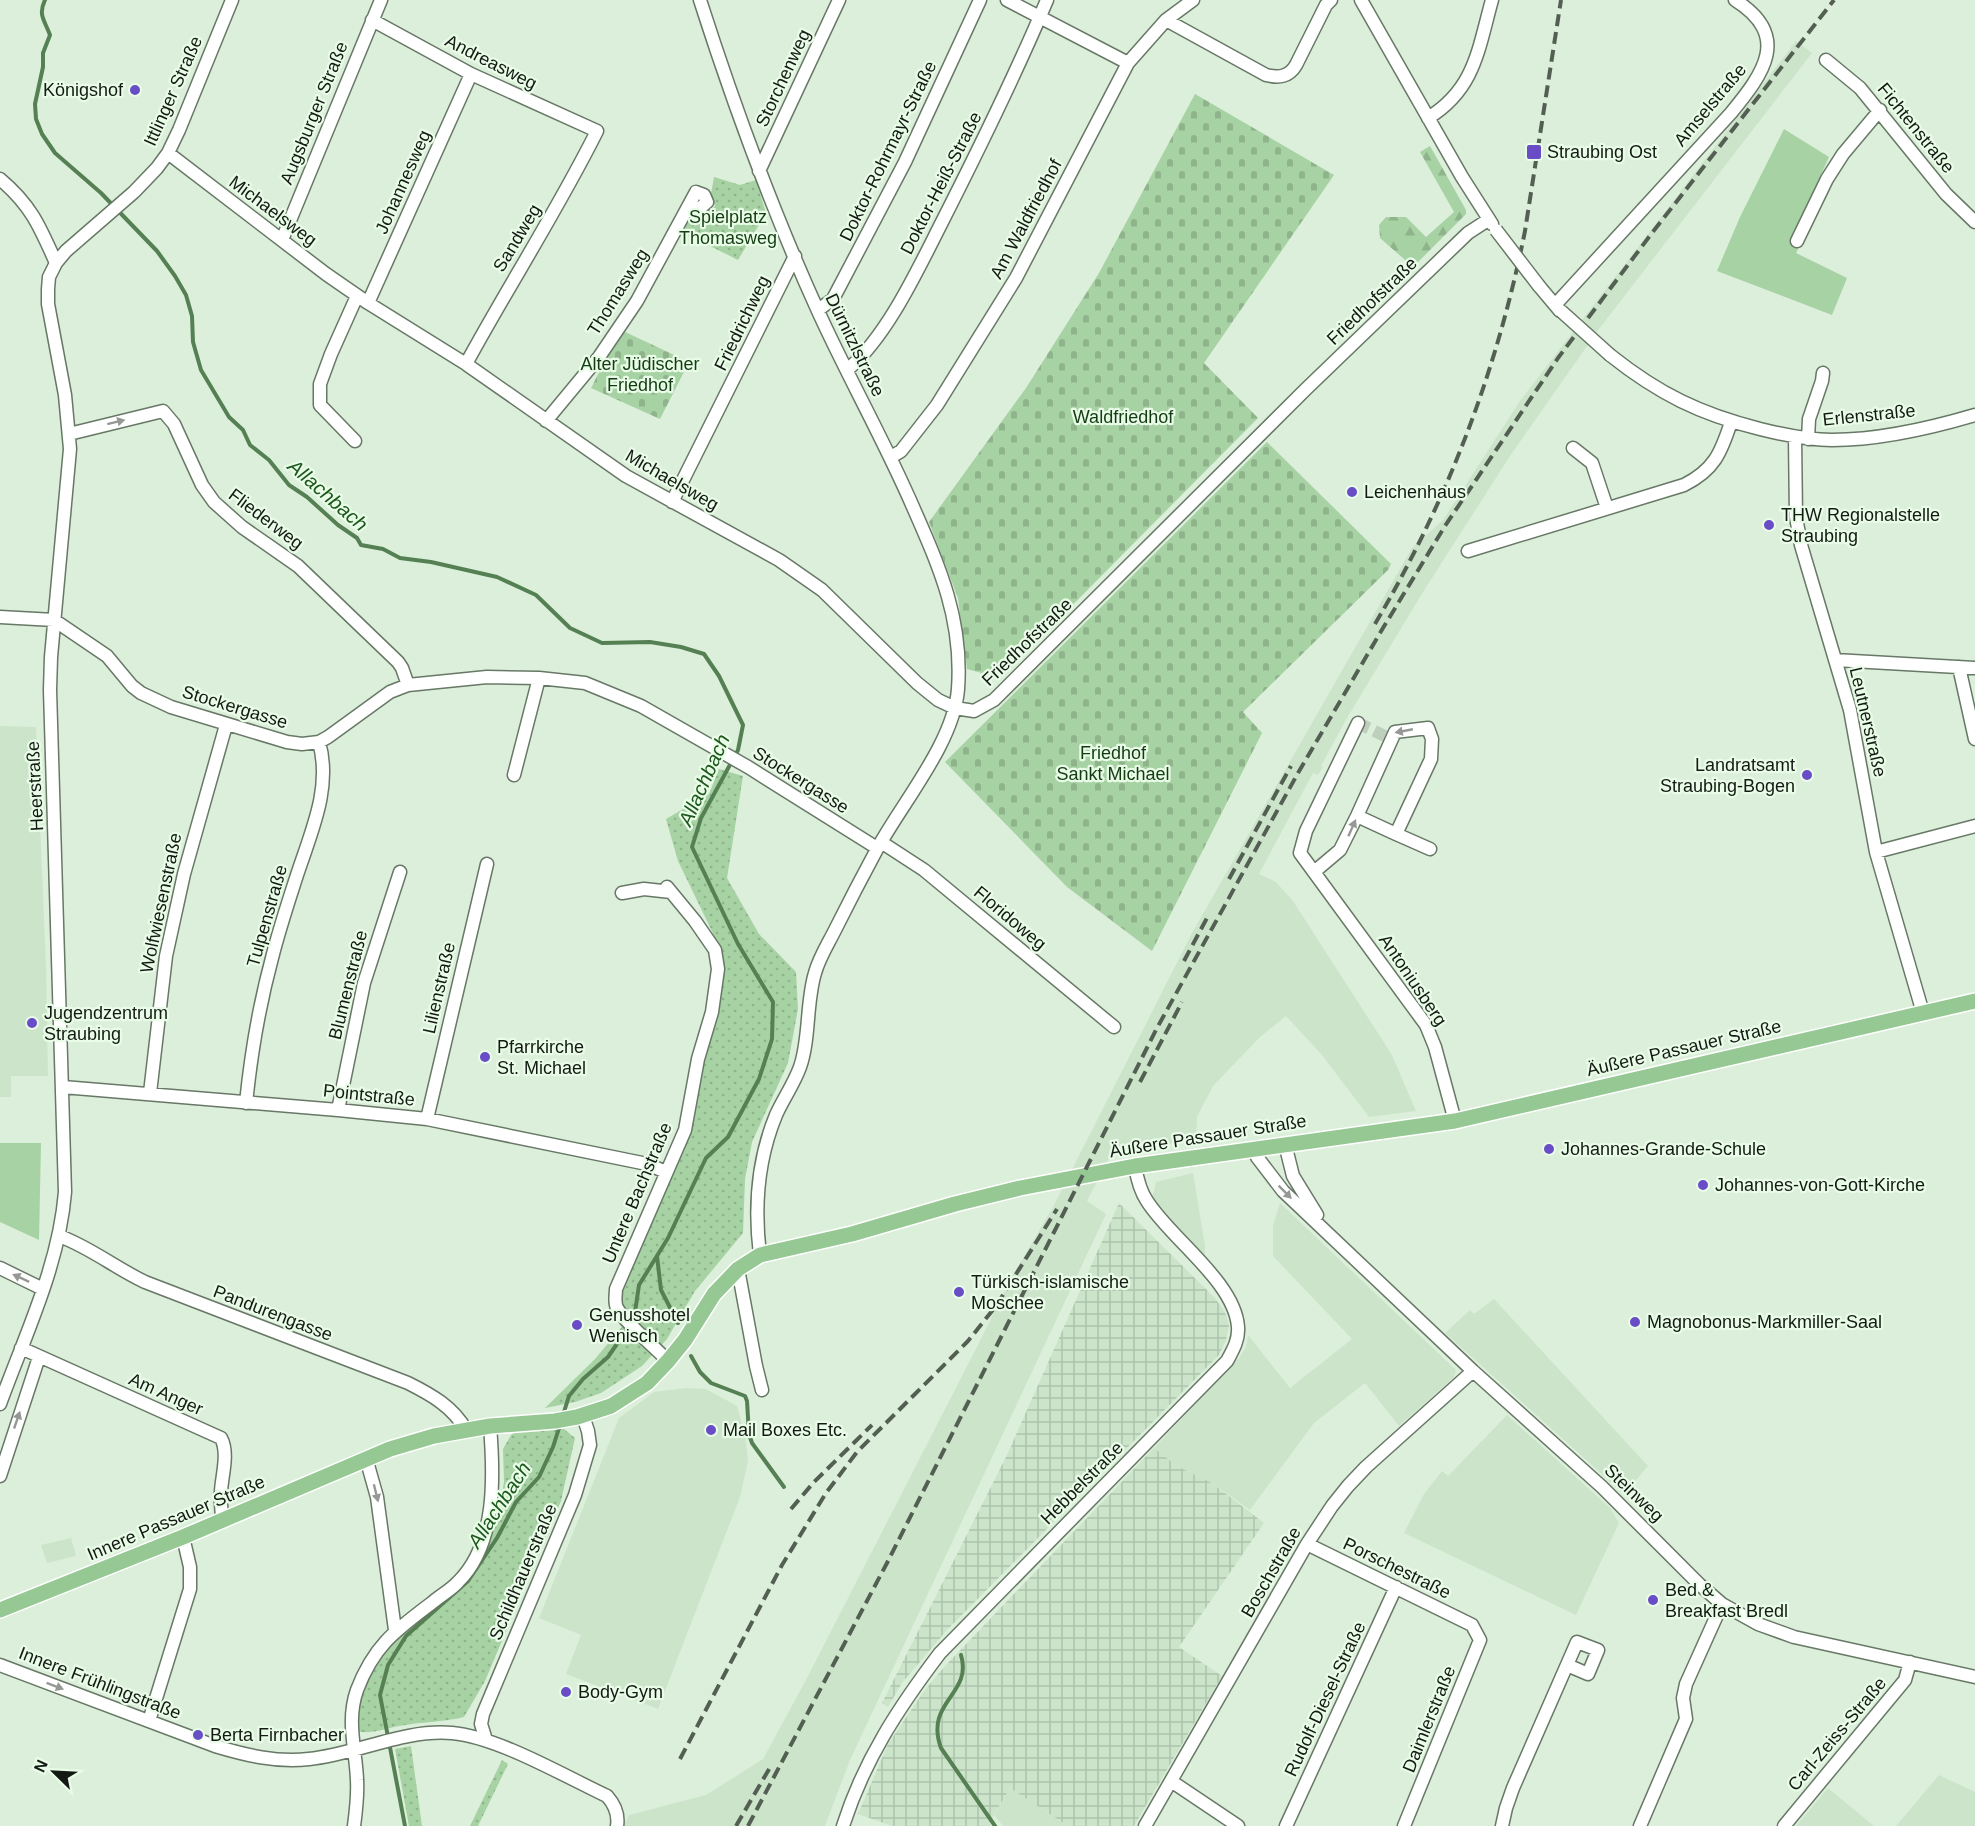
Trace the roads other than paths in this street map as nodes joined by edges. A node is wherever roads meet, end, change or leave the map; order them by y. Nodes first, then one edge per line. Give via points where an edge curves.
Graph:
1 (232, 0) edge
2 (381, 0) edge
3 (700, 0) edge
4 (839, 0) edge
5 (980, 0) edge
6 (1007, 0) edge
7 (1047, 0) edge
8 (1192, 0) edge
9 (1330, 0) edge
10 (1361, 0) edge
11 (1492, 0) edge
12 (1735, 0) edge
13 (1040, 17) junction
14 (372, 20) junction
15 (1166, 20) junction
16 (1826, 60) dead end
17 (1128, 63) junction
18 (471, 75) junction
19 (1880, 110) junction
20 (1428, 118) junction
21 (597, 130) joint
22 (168, 153) junction
23 (759, 171) junction
24 (0, 179) edge
25 (689, 205) dead end
26 (1975, 222) edge
27 (1492, 225) junction
28 (282, 240) junction
29 (1797, 241) dead end
30 (795, 256) junction
31 (56, 263) junction
32 (357, 296) junction
33 (368, 303) junction
34 (1558, 308) junction
35 (818, 310) junction
36 (466, 364) junction
37 (847, 370) junction
38 (1823, 373) dead end
39 (1975, 415) edge
40 (546, 421) junction
41 (1731, 422) junction
42 (69, 434) junction
43 (1795, 437) junction
44 (1808, 439) junction
45 (355, 441) dead end
46 (1573, 448) dead end
47 (891, 457) junction
48 (672, 502) junction
49 (1606, 508) junction
50 (1468, 551) dead end
51 (0, 617) edge
52 (54, 620) junction
53 (1835, 660) junction
54 (1959, 667) junction
55 (1975, 668) edge
56 (539, 678) junction
57 (408, 685) junction
58 (955, 708) junction
59 (1358, 723) dead end
60 (226, 725) junction
61 (1975, 739) edge
62 (319, 742) junction
63 (514, 775) dead end
64 (1357, 816) junction
65 (1975, 826) edge
66 (1396, 834) junction
67 (879, 845) junction
68 (1430, 849) dead end
69 (1876, 852) junction
70 (487, 864) dead end
71 (400, 872) dead end
72 (1314, 872) junction
73 (622, 893) dead end
74 (1975, 1001) edge
75 (1923, 1013) junction
76 (1113, 1027) dead end
77 (63, 1087) junction
78 (150, 1094) junction
79 (246, 1103) junction
80 (338, 1110) junction
81 (427, 1119) junction
82 (1455, 1121) junction
83 (1286, 1144) junction
84 (1256, 1148) junction
85 (1135, 1166) junction
86 (666, 1172) junction
87 (1325, 1229) junction
88 (59, 1236) junction
89 (760, 1255) junction
90 (0, 1268) edge
91 (738, 1269) junction
92 (43, 1288) junction
93 (21, 1348) junction
94 (39, 1357) junction
95 (668, 1361) junction
96 (1473, 1371) junction
97 (5, 1374) edge
98 (762, 1390) dead end
99 (0, 1404) edge
100 (580, 1417) junction
101 (511, 1425) joint
102 (490, 1426) junction
103 (466, 1430) junction
104 (4, 1448) edge
105 (366, 1458) junction
106 (0, 1476) edge
107 (222, 1520) junction
108 (183, 1537) junction
109 (1307, 1544) junction
110 (1396, 1587) junction
111 (1722, 1604) junction
112 (0, 1610) edge
113 (1473, 1625) joint
114 (395, 1630) junction
115 (1910, 1662) junction
116 (0, 1665) edge
117 (1567, 1665) dead end
118 (1975, 1677) edge
119 (149, 1721) junction
120 (486, 1740) junction
121 (353, 1749) junction
122 (1171, 1781) junction
123 (617, 1824) edge
124 (354, 1826) edge
125 (843, 1826) edge
126 (1144, 1826) edge
127 (1238, 1826) edge
128 (1286, 1826) edge
129 (1404, 1826) edge
130 (1502, 1826) edge
131 (1640, 1826) edge
132 (1784, 1826) edge

1 - 22 street, Ittlinger Straße
2 - 14 street, Augsburger Straße
3 - 23 street, Dürnitzlstraße
4 - 23 street, Storchenweg
5 - 35 street, Doktor-Rohrmayr-Straße via 905,162 833,298
6 - 13 street
7 - 13 street, Doktor-Heiß-Straße
8 - 15 street, Am Waldfriedhof
9 - 15 street via 1292,72 1282,77 1266,75
10 - 20 street
11 - 20 street via 1464,86 1444,108
12 - 34 street, Amselstraße via 1758,20 1766,36 1768,51 1763,69 1731,113
13 - 17 street
13 - 37 street, Doktor-Heiß-Straße via 998,111 909,287 863,356
14 - 18 street, Andreasweg
14 - 28 street, Augsburger Straße
15 - 17 street, Am Waldfriedhof
16 - 19 street, Fichtenstraße via 1860,87
17 - 47 street, Am Waldfriedhof via 1016,278 937,405 901,451
18 - 21 street, Andreasweg
18 - 33 street, Johannesweg
19 - 26 street, Fichtenstraße via 1946,194
19 - 29 street via 1842,154
20 - 27 street
21 - 36 street, Sandweg
22 - 28 street, Michaelsweg
22 - 31 street, Ittlinger Straße via 134,192
23 - 30 street, Dürnitzlstraße
24 - 31 street via 31,211
25 - 40 street, Thomasweg via 638,301 599,357
27 - 34 street, bridge
27 - 58 street, Friedhofstraße via 1468,233 994,700 974,711
28 - 32 street, Michaelsweg
30 - 35 street, Dürnitzlstraße
30 - 48 street, Friedrichweg
31 - 42 street, Heerstraße via 50,277 48,304
32 - 33 street, Michaelsweg
32 - 45 street via 320,384 320,405
33 - 36 street, Michaelsweg
34 - 41 street, Erlenstraße, bridge via 1643,380 1682,404
35 - 37 street, Dürnitzlstraße
36 - 40 street, Michaelsweg
37 - 47 street, Dürnitzlstraße
38 - 44 street via 1809,419
39 - 44 street, Erlenstraße via 1859,438
40 - 48 street, Michaelsweg via 626,476
41 - 43 street, Erlenstraße
41 - 49 street via 1722,449 1700,477
42 - 52 street, Heerstraße
42 -> 57 street, Fliederweg via 163,411 174,424 214,502 320,586 398,662
43 - 44 street, Erlenstraße
43 - 53 street, Leutnerstraße via 1796,517
46 - 49 street via 1592,463
47 - 58 street, Dürnitzlstraße via 949,595 957,645
48 - 58 street, Michaelsweg via 779,560 822,590 917,683
49 - 50 street
51 - 52 street
52 - 60 street, Stockergasse via 107,656 141,693
52 - 77 street, Heerstraße via 50,726
53 - 54 street
53 - 69 street, Leutnerstraße via 1850,710
54 - 55 street
54 - 61 street
56 - 57 street, Stockergasse via 487,677
56 - 63 street
56 - 67 street, Stockergasse via 585,683 641,706
57 - 62 street, Stockergasse via 390,692
58 - 67 street via 938,748
59 - 72 street, Antoniusberg via 1301,846 1300,853
60 - 62 street, Stockergasse via 287,742
60 - 78 street, Wolfwiesenstraße via 168,946
62 - 79 street, Tulpenstraße via 324,768 318,811 263,995
64 - 66 street
66 -> 64 street via 1431,759 1428,728 1395,732
72 -> 64 street via 1340,850
65 - 69 street
66 - 68 street
67 - 76 street, Floridoweg via 924,870
67 - 89 street via 814,974 801,1065 775,1117 760,1166
69 - 75 street, Leutnerstraße
70 - 81 street, Lilienstraße
71 - 80 street, Blumenstraße via 364,983
72 - 82 street, Antoniusberg via 1426,1025
73 - 86 street, Untere Bachstraße via 669,890 714,950 718,969 685,1130
74 - 75 main road, Äußere Passauer Straße
75 - 82 main road, Äußere Passauer Straße
77 - 78 street, Pointstraße
77 - 88 street, Heerstraße via 65,1192
78 - 79 street, Pointstraße
79 - 80 street, Pointstraße
80 - 81 street, Pointstraße
81 - 86 street, Pointstraße via 647,1164
82 - 83 main road, Äußere Passauer Straße
83 - 84 main road, Äußere Passauer Straße
83 - 87 street, Steinweg via 1293,1176
84 - 85 main road, Äußere Passauer Straße
84 -> 87 street, Steinweg via 1257,1157 1271,1176
85 - 89 main road, Äußere Passauer Straße via 1009,1190
85 - 125 street, Hebbelstraße via 1146,1200 1226,1294 1239,1328 1237,1344 1227,1361 940,1653 885,1732
86 - 95 street, Untere Bachstraße via 616,1288 617,1308
87 - 96 street, Steinweg
88 - 92 street, Heerstraße
88 - 103 street, Pandurengasse via 85,1246 145,1282 408,1383 448,1407
89 - 91 main road, Äußere Passauer Straße
92 -> 90 street
91 - 95 main road, Äußere Passauer Straße via 714,1294
91 - 98 street
92 - 93 street, Heerstraße
93 - 94 street, Am Anger
93 - 97 street, Heerstraße
104 -> 94 street
94 - 107 street, Am Anger via 221,1438
95 - 100 main road, Äußere Passauer Straße via 634,1392
96 - 109 street, Boschstraße via 1366,1467 1332,1506
96 - 111 street, Steinweg via 1602,1487
97 - 99 street, Heerstraße
100 - 101 main road, Äußere Passauer Straße
100 - 120 street, Schildhauerstraße via 588,1431 587,1459 483,1714 481,1724
101 - 102 main road, Innere Passauer Straße
102 - 103 main road, Innere Passauer Straße
102 - 114 street via 490,1512 475,1559 459,1582
103 - 105 main road, Innere Passauer Straße
104 - 106 street
105 - 107 main road, Innere Passauer Straße
105 -> 114 street via 377,1497
107 - 108 main road, Innere Passauer Straße
108 - 112 main road, Innere Passauer Straße
108 - 119 street via 190,1589
109 - 110 street, Porschestraße
109 - 122 street, Boschstraße
110 - 113 street, Porschestraße
110 - 128 street, Rudolf-Diesel-Straße
111 - 115 street, Steinweg via 1758,1624 1794,1637
111 - 131 street via 1686,1684 1686,1719
113 - 129 street, Daimlerstraße via 1480,1640
114 - 121 street via 373,1656 356,1691 351,1725
115 - 118 street, Steinweg
115 - 132 street, Carl-Zeiss-Straße via 1905,1680
116 -> 119 street, Innere Frühlingstraße
117 - 130 street via 1514,1788
119 - 121 street, Innere Frühlingstraße via 215,1746 264,1758 309,1759
120 - 121 street, Innere Frühlingstraße via 450,1733 417,1734
120 - 123 street, Innere Frühlingstraße via 608,1796 614,1803
121 - 124 street via 357,1779
122 - 126 street, Boschstraße
122 - 127 street

